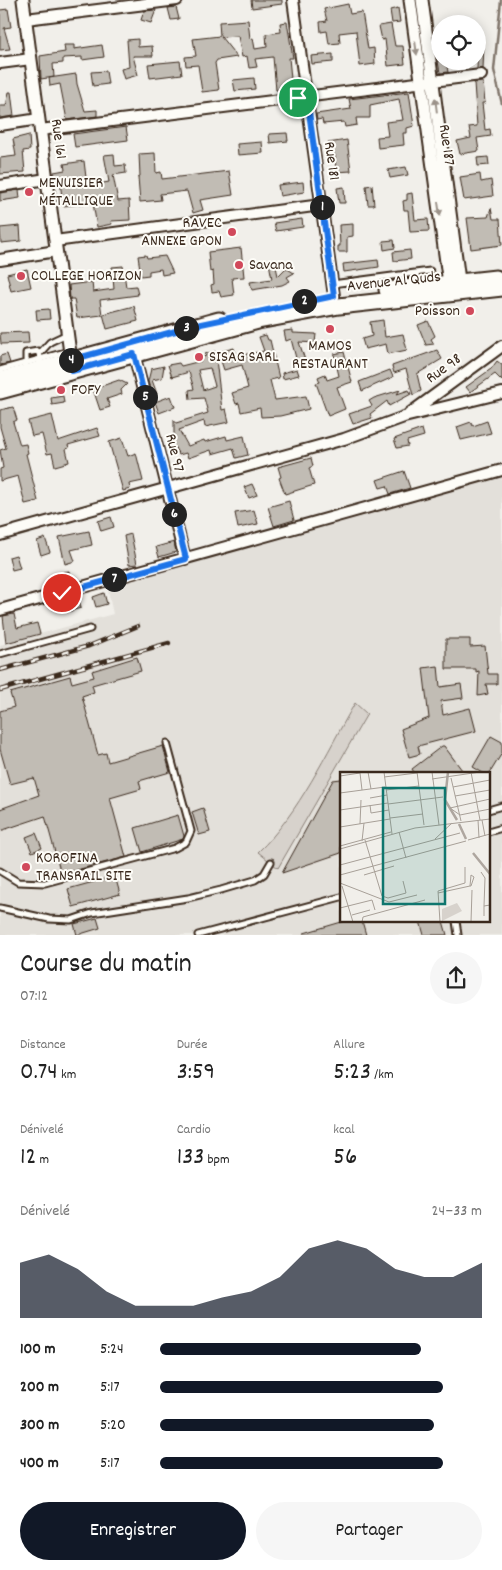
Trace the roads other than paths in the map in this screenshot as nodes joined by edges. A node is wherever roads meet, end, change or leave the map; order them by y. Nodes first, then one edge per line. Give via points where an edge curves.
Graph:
1 (23, 0) edge
2 (177, 0) edge
3 (293, 0) edge
4 (410, 0) edge
5 (422, 0) edge
6 (26, 19) junction
7 (31, 59) junction
8 (0, 63) edge
9 (481, 75) dead end
10 (427, 82) junction
11 (307, 97) junction
12 (40, 124) junction
13 (0, 125) edge
14 (47, 179) junction
15 (0, 186) edge
16 (321, 205) junction
17 (56, 246) junction
18 (0, 260) edge
19 (430, 271) dead end
20 (502, 278) edge
21 (455, 288) junction
22 (502, 288) edge
23 (333, 290) junction
24 (67, 334) junction
25 (502, 346) edge
26 (134, 354) junction
27 (41, 360) junction
28 (71, 361) junction
29 (26, 367) junction
30 (0, 370) edge
31 (0, 380) edge
32 (0, 391) edge
33 (502, 393) edge
34 (404, 417) junction
35 (502, 470) edge
36 (167, 487) junction
37 (0, 535) edge
38 (186, 559) junction
39 (0, 610) edge
40 (90, 629) dead end
41 (0, 654) edge
42 (166, 743) dead end
43 (271, 862) dead end
44 (0, 871) edge
45 (340, 898) edge
46 (0, 908) edge
47 (456, 922) edge
48 (198, 935) edge
49 (458, 935) edge

1 - 6 street, Rue 161
2 - 6 street
3 - 11 street, Rue 181
4 -> 10 street, Rue 187
5 - 10 street, Rue 187
6 - 7 street, Rue 161
7 - 8 street
7 - 12 street, Rue 161
9 - 10 street
10 - 11 street
10 - 21 street, Rue 187
11 - 12 street
11 - 16 street, Rue 181
12 - 13 street
12 - 14 street, Rue 161
14 - 15 street
14 - 17 street, Rue 161
16 - 17 street
16 - 23 street, Rue 181
17 - 18 street
17 - 24 street, Rue 161
19 - 23 lane
20 - 21 main road, Avenue Al Quds
21 - 22 main road, Avenue Al Quds
21 - 23 main road, Avenue Al Quds
21 - 26 main road, Avenue Al Quds via 302,312
23 - 28 main road, Avenue Al Quds
24 - 27 lane via 50,342
24 - 28 street, Rue 161
25 - 34 street, Rue 98
26 - 28 main road, Avenue Al Quds
26 - 36 street, Rue 97
27 - 28 main road, Avenue Al Quds
27 - 29 main road, Avenue Al Quds
28 - 32 main road, Avenue Al Quds
29 - 30 lane, Avenue Al Quds
29 - 31 main road, Avenue Al Quds
33 - 34 street
34 - 36 street via 344,439
35 - 38 street
36 - 37 street
36 - 38 street, Rue 97
38 - 39 street
40 - 41 lane
42 - 44 lane via 191,831 186,842 175,848 44,883 18,882
43 - 46 lane via 264,874 255,880 222,890 92,913 71,920
45 - 48 lane
47 - 49 lane

